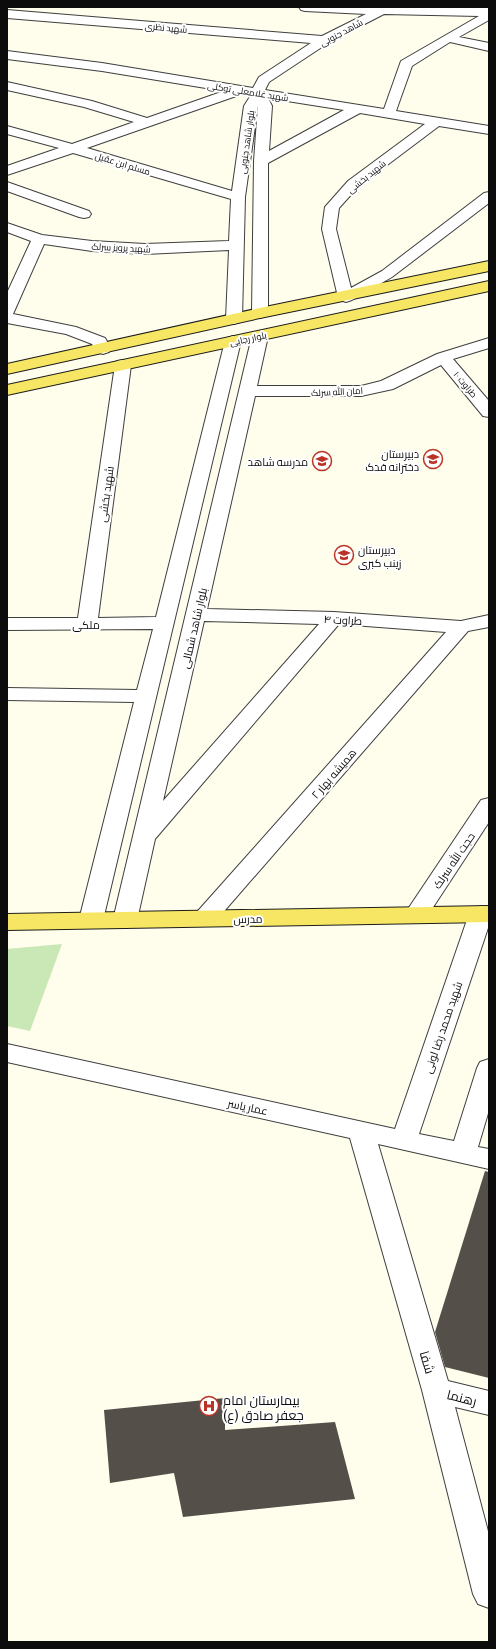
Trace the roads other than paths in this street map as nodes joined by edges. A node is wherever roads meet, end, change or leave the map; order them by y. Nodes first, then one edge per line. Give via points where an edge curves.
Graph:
1 (305, 7) edge
2 (348, 8) edge
3 (381, 11) junction
4 (489, 12) edge
5 (7, 14) edge
6 (489, 15) edge
7 (448, 38) junction
8 (324, 40) junction
9 (489, 47) edge
10 (7, 55) edge
11 (7, 86) edge
12 (240, 90) junction
13 (259, 93) junction
14 (359, 108) junction
15 (389, 113) junction
16 (437, 121) junction
17 (147, 122) junction
18 (7, 130) edge
19 (489, 130) edge
20 (73, 148) junction
21 (261, 161) junction
22 (7, 170) edge
23 (7, 186) edge
24 (489, 196) edge
25 (238, 197) junction
26 (84, 214) dead end
27 (7, 227) edge
28 (39, 239) junction
29 (236, 245) junction
30 (489, 266) edge
31 (489, 286) edge
32 (346, 296) junction
33 (7, 311) edge
34 (260, 313) junction
35 (7, 318) edge
36 (234, 319) junction
37 (260, 336) junction
38 (233, 341) junction
39 (489, 343) edge
40 (103, 349) junction
41 (443, 357) junction
42 (123, 365) junction
43 (7, 369) edge
44 (7, 390) edge
45 (247, 391) junction
46 (489, 412) edge
47 (196, 615) junction
48 (334, 618) junction
49 (489, 621) edge
50 (164, 623) junction
51 (7, 624) edge
52 (88, 624) junction
53 (461, 627) junction
54 (7, 694) edge
55 (146, 696) junction
56 (489, 805) edge
57 (145, 836) junction
58 (485, 914) edge
59 (416, 915) junction
60 (205, 918) junction
61 (91, 920) junction
62 (125, 920) junction
63 (7, 922) edge
64 (7, 1053) edge
65 (489, 1068) edge
66 (361, 1131) junction
67 (404, 1140) junction
68 (463, 1153) junction
69 (489, 1159) edge
70 (436, 1390) junction
71 (489, 1403) edge
72 (489, 1594) edge

1 - 2 street
2 - 3 street
3 - 4 street, شاهد جنوبی
3 - 8 street, شاهد جنوبی
5 - 8 street, شهید نظری
6 - 7 street
7 - 9 street
7 - 15 street via 406,64
8 - 13 street, شاهد جنوبی via 264,80 258,90
10 - 12 street, شهید غلامعلی توکلی via 102,67
11 - 17 street via 87,104
12 - 13 street, شهید غلامعلی توکلی
12 - 17 street
13 - 14 street, شهید غلامعلی توکلی
13 - 21 street, بلوار شاهد جنوبی via 265,106
13 - 25 street, بلوار شاهد جنوبی via 250,106
14 - 15 street, شهید غلامعلی توکلی
14 - 21 street
15 - 16 street, شهید غلامعلی توکلی
16 - 19 street, شهید غلامعلی توکلی
16 - 32 street, شهید بخشی via 353,184 332,207 329,228
17 - 20 street
18 - 20 street, مسلم ابن عقیل
20 - 22 street
20 - 25 street, مسلم ابن عقیل
21 - 34 street, بلوار شاهد جنوبی
23 - 26 street
24 - 32 street via 387,274
25 - 29 street, بلوار شاهد جنوبی
27 - 28 street, شهید پرویز سرلک
28 - 29 street, شهید پرویز سرلک via 145,249
28 - 33 street
29 - 36 street, بلوار شاهد جنوبی
30 - 32 main road, بلوار رجایی
31 - 37 main road, بلوار رجایی
32 - 34 main road, بلوار رجایی
34 - 36 main road, بلوار رجایی
34 - 37 main road
35 - 40 street via 70,330 99,341
36 - 38 main road
36 - 40 main road, بلوار رجایی
37 - 38 main road, بلوار رجایی
37 - 45 street, بلوار شاهد شمالی
38 - 42 main road, بلوار رجایی
38 - 50 street
39 - 41 street, امان الله سرلک
40 - 43 main road, بلوار رجایی
41 - 45 street, امان الله سرلک via 387,385 361,391
41 - 46 street, طراوت ۱۰
42 - 44 main road, بلوار رجایی
42 - 52 street, شهید بخشی
45 - 47 street, بلوار شاهد شمالی
47 - 48 street, طراوت ۴
47 - 57 street, بلوار شاهد شمالی
48 - 53 street, طراوت ۴
48 - 57 street
49 - 53 street, طراوت ۴
50 - 52 street, ملکی
50 - 55 street
51 - 52 street, ملکی
53 - 60 street, همیشه بهار ۲
54 - 55 street
55 - 61 street
56 - 59 street, حجت الله سرلک
57 - 62 street, بلوار شاهد شمالی
58 - 59 main road, مدرس
58 - 67 street, شهید محمد رضا لونی
59 - 60 main road, مدرس
60 - 62 main road, مدرس
61 - 62 main road, مدرس
61 - 63 main road, مدرس
64 - 66 street, عمار یاسر
65 - 68 street
66 - 67 street, عمار یاسر
66 - 70 street, شفا
67 - 68 street, عمار یاسر
68 - 69 street, عمار یاسر
70 - 71 street, رهنما
70 - 72 street, شفا

